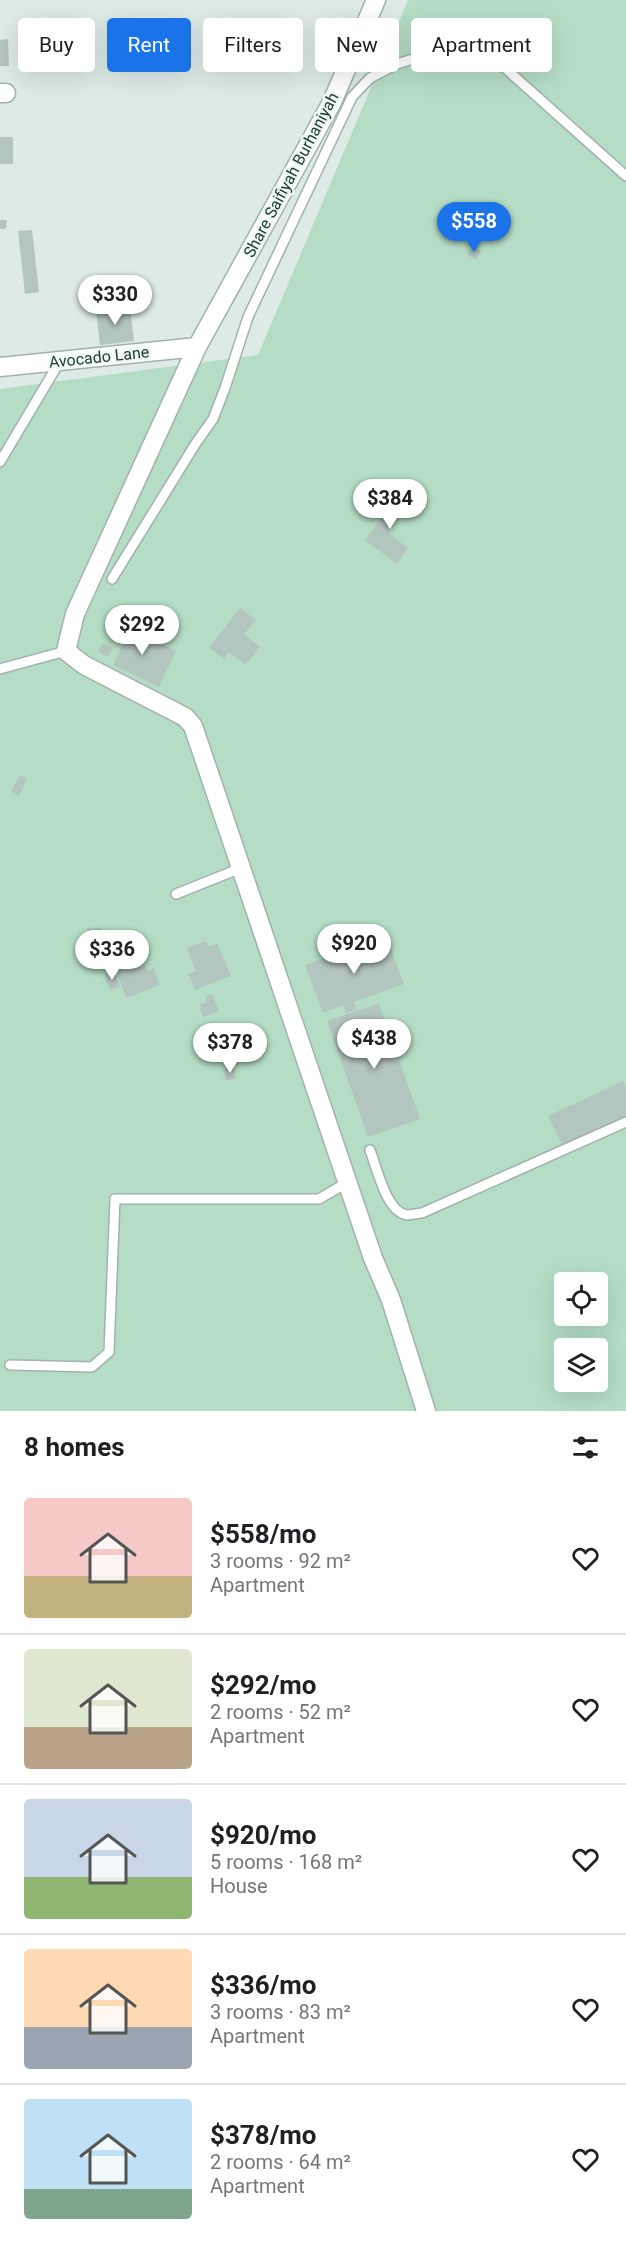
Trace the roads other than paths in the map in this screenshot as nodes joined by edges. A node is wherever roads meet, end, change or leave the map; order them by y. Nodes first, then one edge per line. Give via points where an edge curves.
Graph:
1 (376, 0) edge
2 (626, 176) edge
3 (197, 347) junction
4 (60, 361) junction
5 (0, 367) edge
6 (0, 462) edge
7 (112, 579) dead end
8 (66, 651) junction
9 (0, 669) edge
10 (241, 868) junction
11 (176, 894) dead end
12 (626, 1122) edge
13 (370, 1150) dead end
14 (348, 1182) junction
15 (10, 1365) dead end
16 (426, 1411) edge

1 - 3 street, Share Saifiyah Burhaniyah via 332,102
2 - 7 lane via 505,68 452,56 416,58 370,78 352,97 248,317 213,419
3 - 4 street, Avocado Lane
3 - 8 street, Share Saifiyah Burhaniyah via 75,614
4 - 5 street, Avocado Lane
4 - 6 lane
8 - 9 lane
8 - 10 street via 84,665 184,717 193,726
10 - 11 lane
10 - 14 street
12 - 13 lane via 422,1213 408,1215 397,1211 388,1199
14 - 15 lane via 319,1199 115,1199 110,1352 92,1367
14 - 16 street

